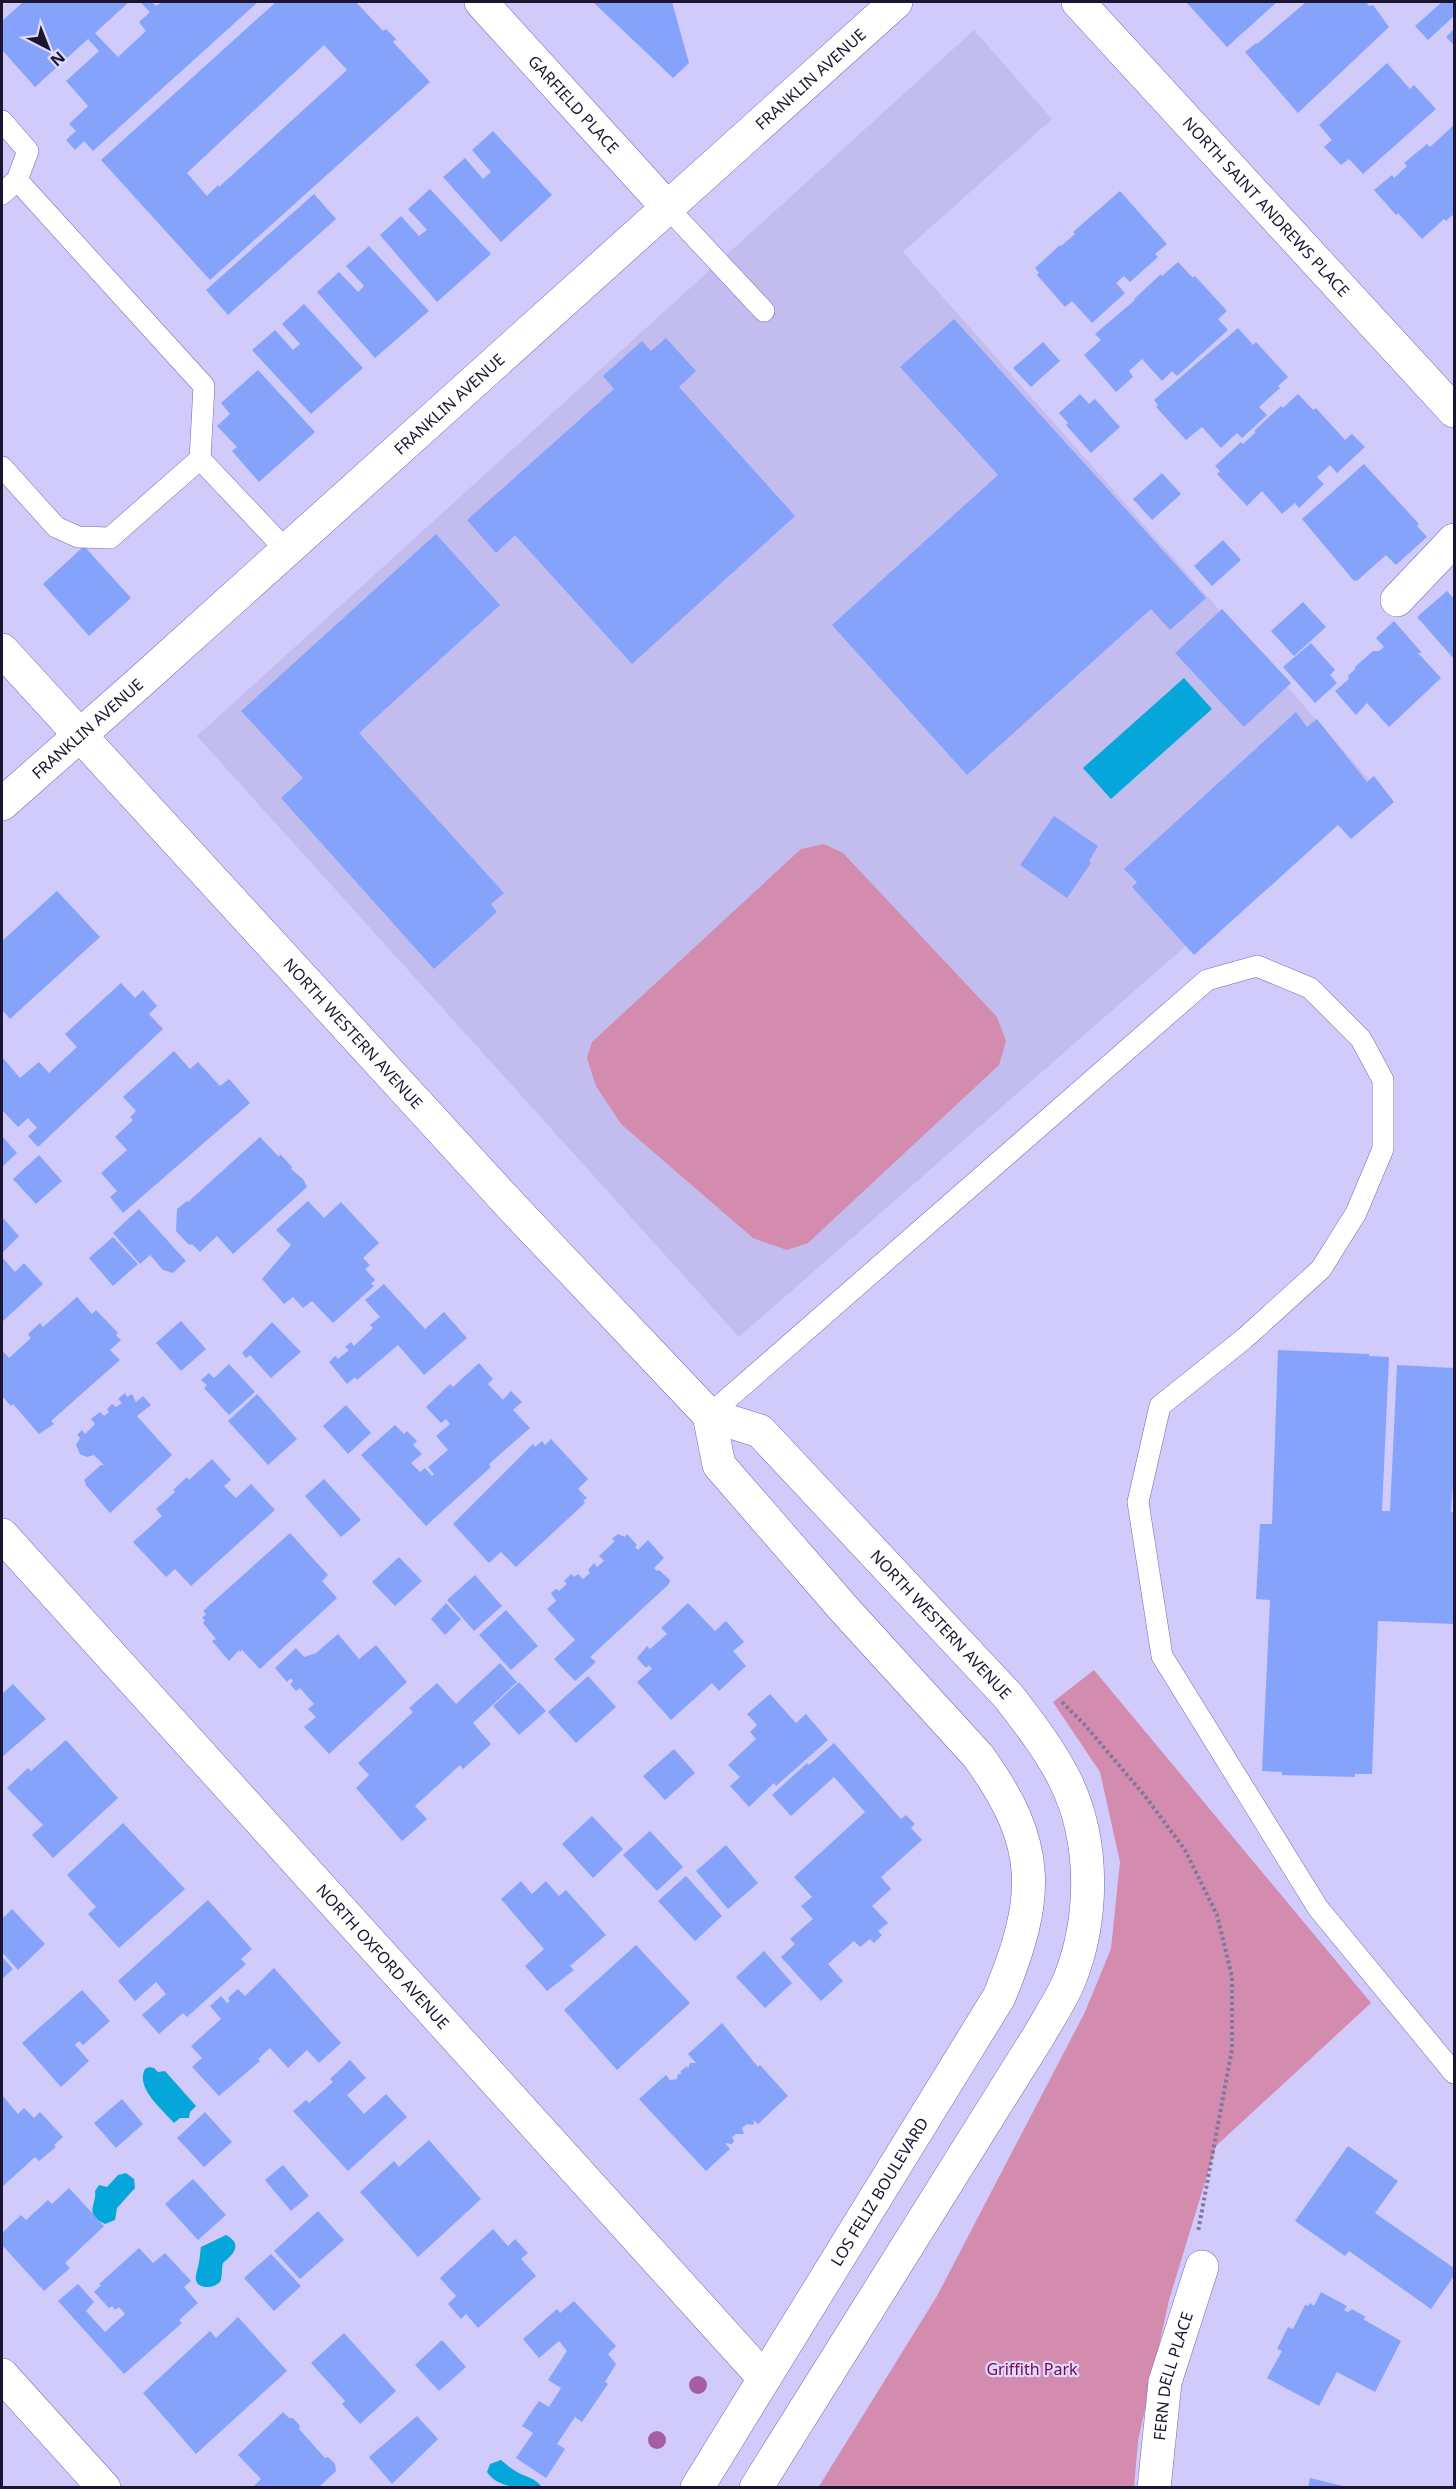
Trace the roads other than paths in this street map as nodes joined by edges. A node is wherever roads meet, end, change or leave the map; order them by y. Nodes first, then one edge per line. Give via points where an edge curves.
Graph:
1 (481, 2) edge
2 (896, 2) edge
3 (1078, 2) edge
4 (2, 121) edge
5 (9, 187) edge
6 (667, 207) junction
7 (764, 311) dead end
8 (1455, 411) edge
9 (200, 459) junction
10 (2, 467) edge
11 (1455, 540) edge
12 (286, 550) junction
13 (1396, 600) dead end
14 (2, 650) edge
15 (79, 736) junction
16 (2, 804) edge
17 (709, 1415) junction
18 (2, 1535) edge
19 (1455, 2073) edge
20 (1202, 2267) dead end
21 (2, 2375) edge
22 (764, 2378) junction
23 (104, 2487) edge
24 (697, 2487) edge
25 (756, 2487) edge
26 (1154, 2487) edge

1 - 6 main road, GARFIELD PLACE
2 - 6 main road, FRANKLIN AVENUE
3 - 8 main road, NORTH SAINT ANDREWS PLACE
4 - 5 lane via 28,151
5 - 9 lane via 204,386
6 - 7 lane
6 - 12 main road, FRANKLIN AVENUE
9 - 10 lane via 110,538 78,537 56,527
9 - 12 lane
11 - 13 main road
12 - 15 main road, FRANKLIN AVENUE
14 - 15 main road, NORTH WESTERN AVENUE
15 - 16 main road, FRANKLIN AVENUE
15 - 17 main road, NORTH WESTERN AVENUE
17 - 19 lane via 1207,980 1257,966 1310,988 1361,1039 1383,1080 1383,1149 1356,1213 1321,1269 1245,1338 1160,1406 1138,1502 1162,1656 1318,1908
17 - 22 main road, LOS FELIZ BOULEVARD via 719,1465 978,1756 997,1783 1014,1813 1024,1843 1029,1883 1027,1918 999,1997
17 - 25 main road, NORTH WESTERN AVENUE via 760,1431 1009,1696 1066,1781 1082,1828 1089,1896 1069,1982
18 - 22 main road, NORTH OXFORD AVENUE
20 - 26 main road, FERN DELL PLACE via 1165,2382
21 - 23 main road
22 - 24 main road, LOS FELIZ BOULEVARD

